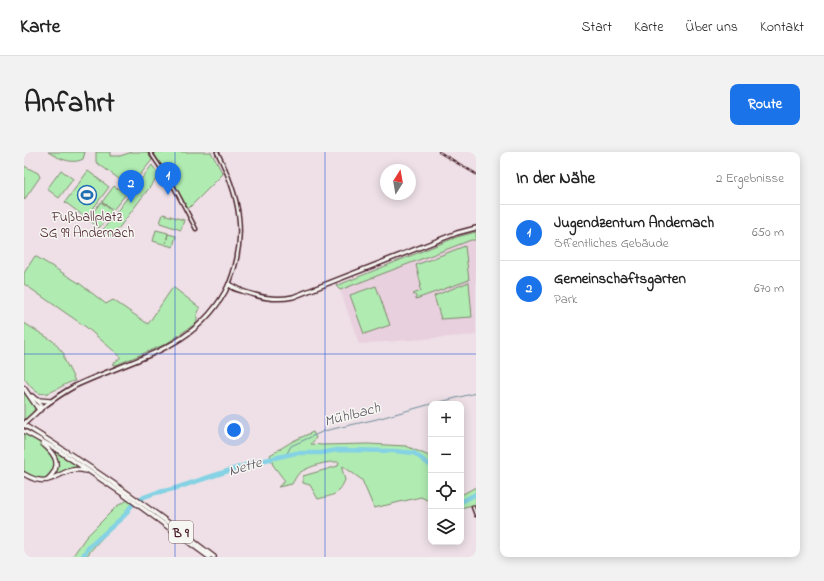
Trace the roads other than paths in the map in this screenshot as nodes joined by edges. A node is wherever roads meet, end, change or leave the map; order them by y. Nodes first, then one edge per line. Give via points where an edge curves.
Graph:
1 (150, 152) edge
2 (217, 152) edge
3 (476, 228) edge
4 (196, 229) dead end
5 (229, 284) junction
6 (235, 290) junction
7 (243, 292) junction
8 (224, 294) junction
9 (24, 388) edge
10 (29, 394) junction
11 (37, 400) junction
12 (50, 401) junction
13 (40, 410) junction
14 (24, 425) edge
15 (24, 431) edge
16 (38, 439) junction
17 (24, 474) edge
18 (93, 474) junction
19 (46, 480) junction
20 (124, 492) junction
21 (473, 507) dead end
22 (147, 508) junction
23 (476, 515) edge
24 (209, 557) edge
25 (214, 557) edge

1 - 4 street via 173,186
2 - 5 street via 234,189 239,216 236,264
3 - 7 main road via 457,233 293,297 269,299
5 - 6 main road
5 - 7 main road
5 - 8 main road
6 - 7 main road
6 - 8 main road
8 - 12 main road via 207,318 185,336 160,351 75,386
9 - 10 main road
10 - 11 main road
10 - 13 main road
11 - 12 main road
11 - 13 main road
12 - 13 main road
13 - 14 main road
14 - 20 main road, B 9
15 - 16 main road, B 9
16 - 18 main road, B 9
16 - 19 main road via 52,452 56,460 55,470
17 - 19 main road via 35,480
18 - 19 main road via 73,469
18 - 20 main road, B 9
20 - 22 main road, B 9
21 - 23 street
22 - 24 main road, B 9
22 - 25 main road, B 9

